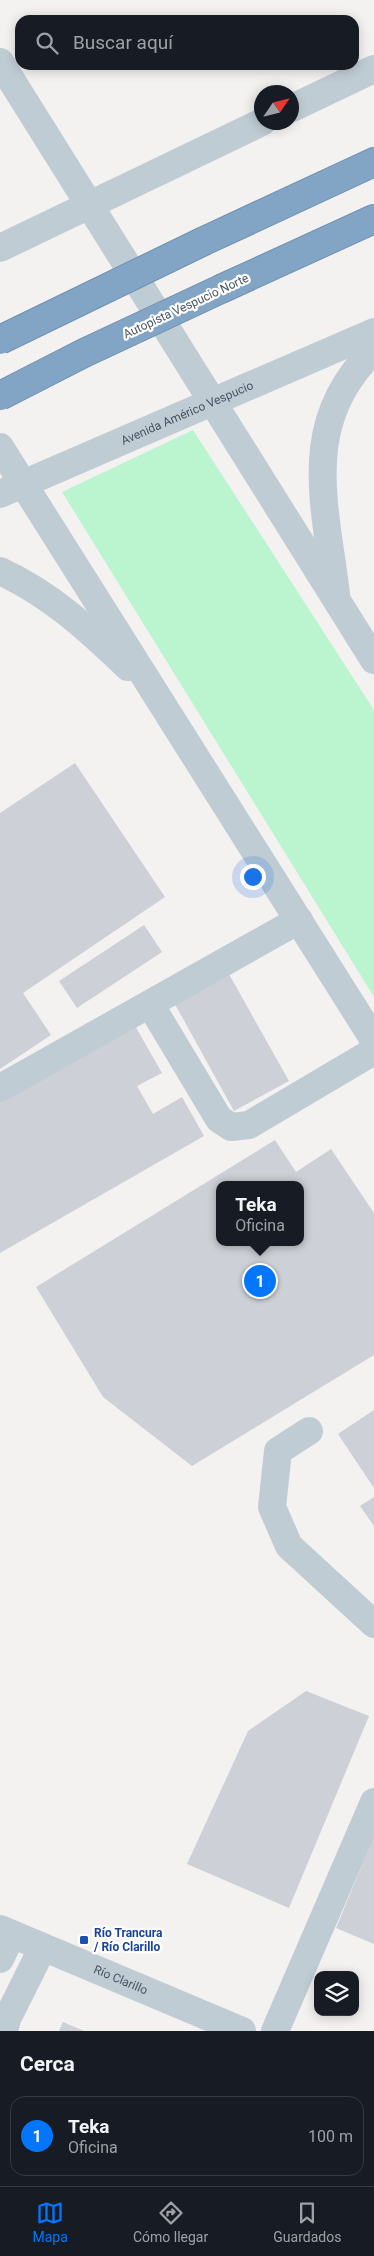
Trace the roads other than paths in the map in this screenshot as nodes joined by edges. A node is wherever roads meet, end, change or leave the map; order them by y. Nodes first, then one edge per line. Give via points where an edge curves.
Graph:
1 (0, 62) edge
2 (374, 69) edge
3 (299, 105) edge
4 (254, 126) edge
5 (374, 162) edge
6 (89, 204) junction
7 (374, 219) edge
8 (0, 248) edge
9 (374, 332) edge
10 (0, 340) edge
11 (374, 350) edge
12 (0, 396) edge
13 (211, 401) junction
14 (0, 447) edge
15 (12, 488) edge
16 (0, 571) edge
17 (337, 600) junction
18 (374, 660) edge
19 (161, 700) junction
20 (299, 920) junction
21 (150, 1004) junction
22 (374, 1040) edge
23 (374, 1051) edge
24 (0, 1088) edge
25 (309, 1431) dead end
26 (374, 1624) edge
27 (374, 1802) edge
28 (6, 1931) edge
29 (43, 1947) junction
30 (0, 1959) edge
31 (4, 2031) edge
32 (242, 2031) edge
33 (275, 2031) edge

1 - 6 street
2 - 3 street
4 - 6 street
5 - 10 highway, bridge
6 - 8 street
6 - 13 street
7 - 12 highway, Autopista Vespucio Norte, bridge via 84,353
9 - 13 street, Avenida Américo Vespucio
11 - 17 street via 348,378 337,396 324,442 322,491
13 - 15 street, Avenida Américo Vespucio
13 - 17 street
14 - 15 street
15 - 19 street
16 - 19 street via 48,596
17 - 18 street
19 - 20 street
20 - 21 street
20 - 22 street
21 - 23 street via 218,1119 231,1127 249,1125
21 - 24 street
25 - 26 street via 278,1451 272,1507 290,1546
27 - 33 street
28 - 29 street, Río Clarillo
28 - 30 street
29 - 31 street
29 - 32 street, Río Clarillo

